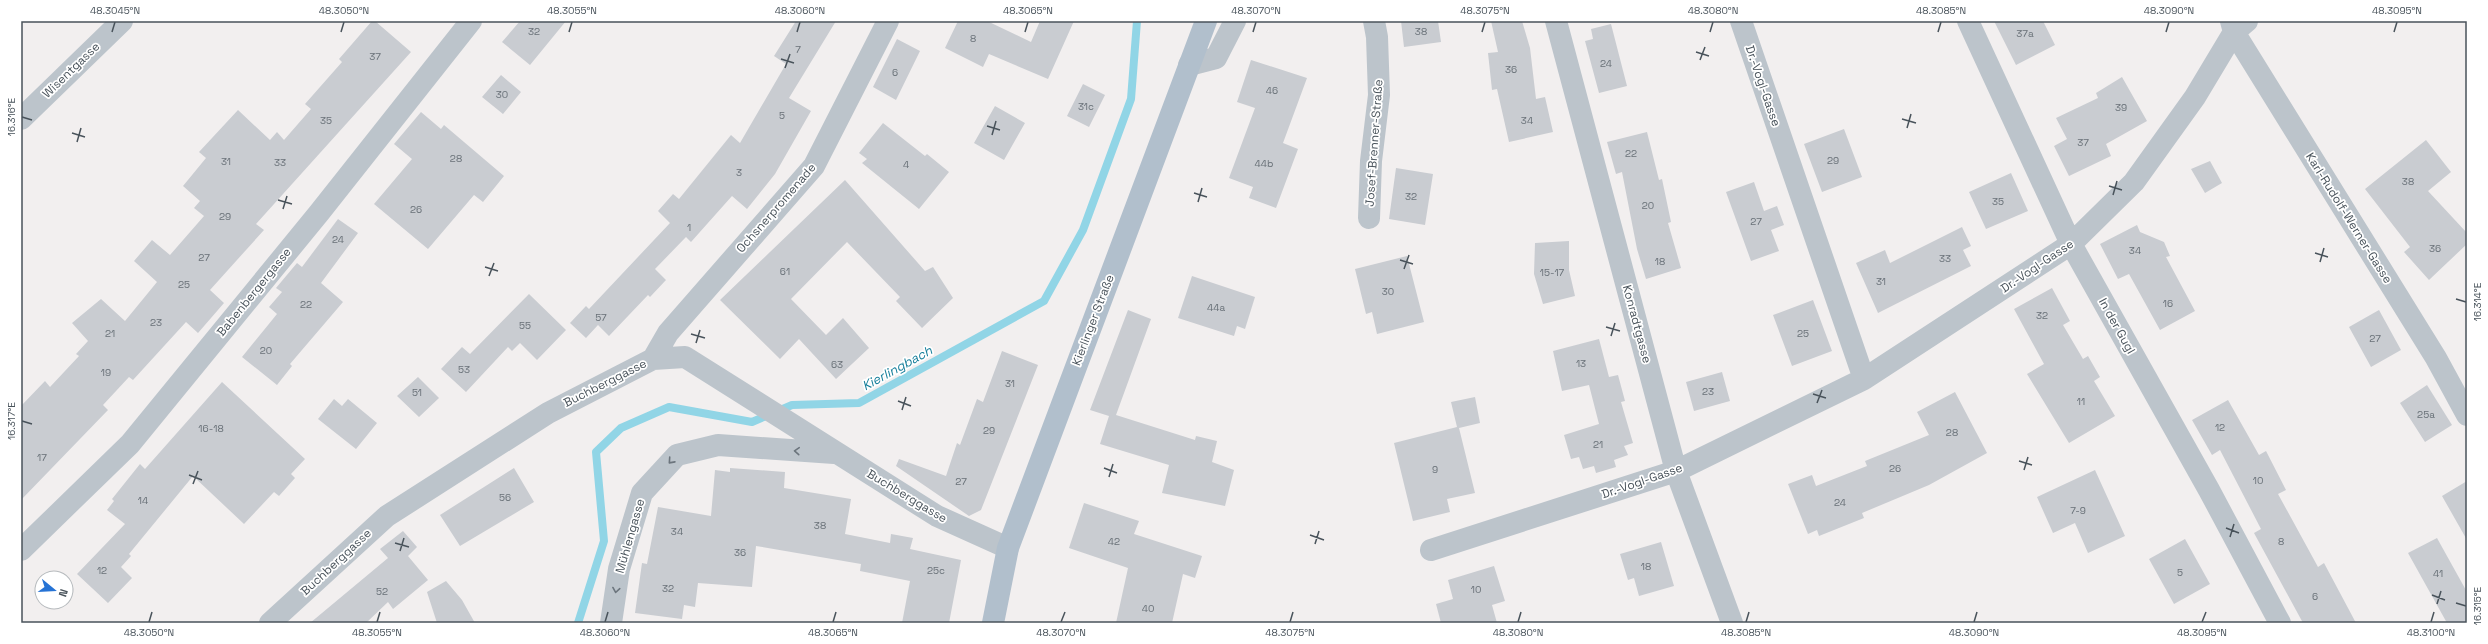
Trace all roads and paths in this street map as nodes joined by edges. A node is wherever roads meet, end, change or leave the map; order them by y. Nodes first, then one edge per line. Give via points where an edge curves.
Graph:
1 (122, 21) edge
2 (471, 21) edge
3 (888, 21) edge
4 (1206, 21) edge
5 (1235, 21) edge
6 (1374, 21) edge
7 (1556, 21) edge
8 (1741, 21) edge
9 (1968, 21) edge
10 (2237, 25) edge
11 (1188, 65) junction
12 (21, 119) edge
13 (1370, 218) dead end
14 (2071, 244) junction
15 (653, 359) junction
16 (1864, 379) junction
17 (2467, 415) edge
18 (836, 453) junction
19 (1676, 471) junction
20 (1008, 548) junction
21 (21, 550) edge
22 (1431, 550) dead end
23 (270, 623) edge
24 (611, 623) edge
25 (993, 623) edge
26 (1732, 623) edge
27 (2280, 623) edge

1 - 12 street, Wisentgasse
2 - 21 street, Babenbergergasse via 319,213 130,444
3 - 15 street, Ochsnerpromenade via 814,166 668,333
4 - 11 main road, Kierlinger Straße
5 - 11 street via 1216,58
6 - 13 street, Josef-Brenner-Straße via 1379,95 1371,161
7 - 19 street, Konradtgasse
8 - 16 street, Dr.-Vogl-Gasse
9 - 14 street, In der Gugl
10 - 14 street, Dr.-Vogl-Gasse via 2195,97 2134,182
10 - 17 street, Karl-Rudolf-Werner-Gasse via 2436,358
11 - 20 main road, Kierlinger Straße
14 - 16 street, Dr.-Vogl-Gasse
14 - 27 street, In der Gugl via 2209,490
15 - 18 street, Buchberggasse via 685,357
15 - 23 street, Buchberggasse via 548,413 387,516
16 - 19 street, Dr.-Vogl-Gasse
18 - 20 street, Buchberggasse via 937,516
18 -> 24 street, Mühlengasse via 718,445 677,455 642,493 619,568
19 - 22 street, Dr.-Vogl-Gasse
19 - 26 street, Konradtgasse
20 - 25 main road, Kierlinger Straße

